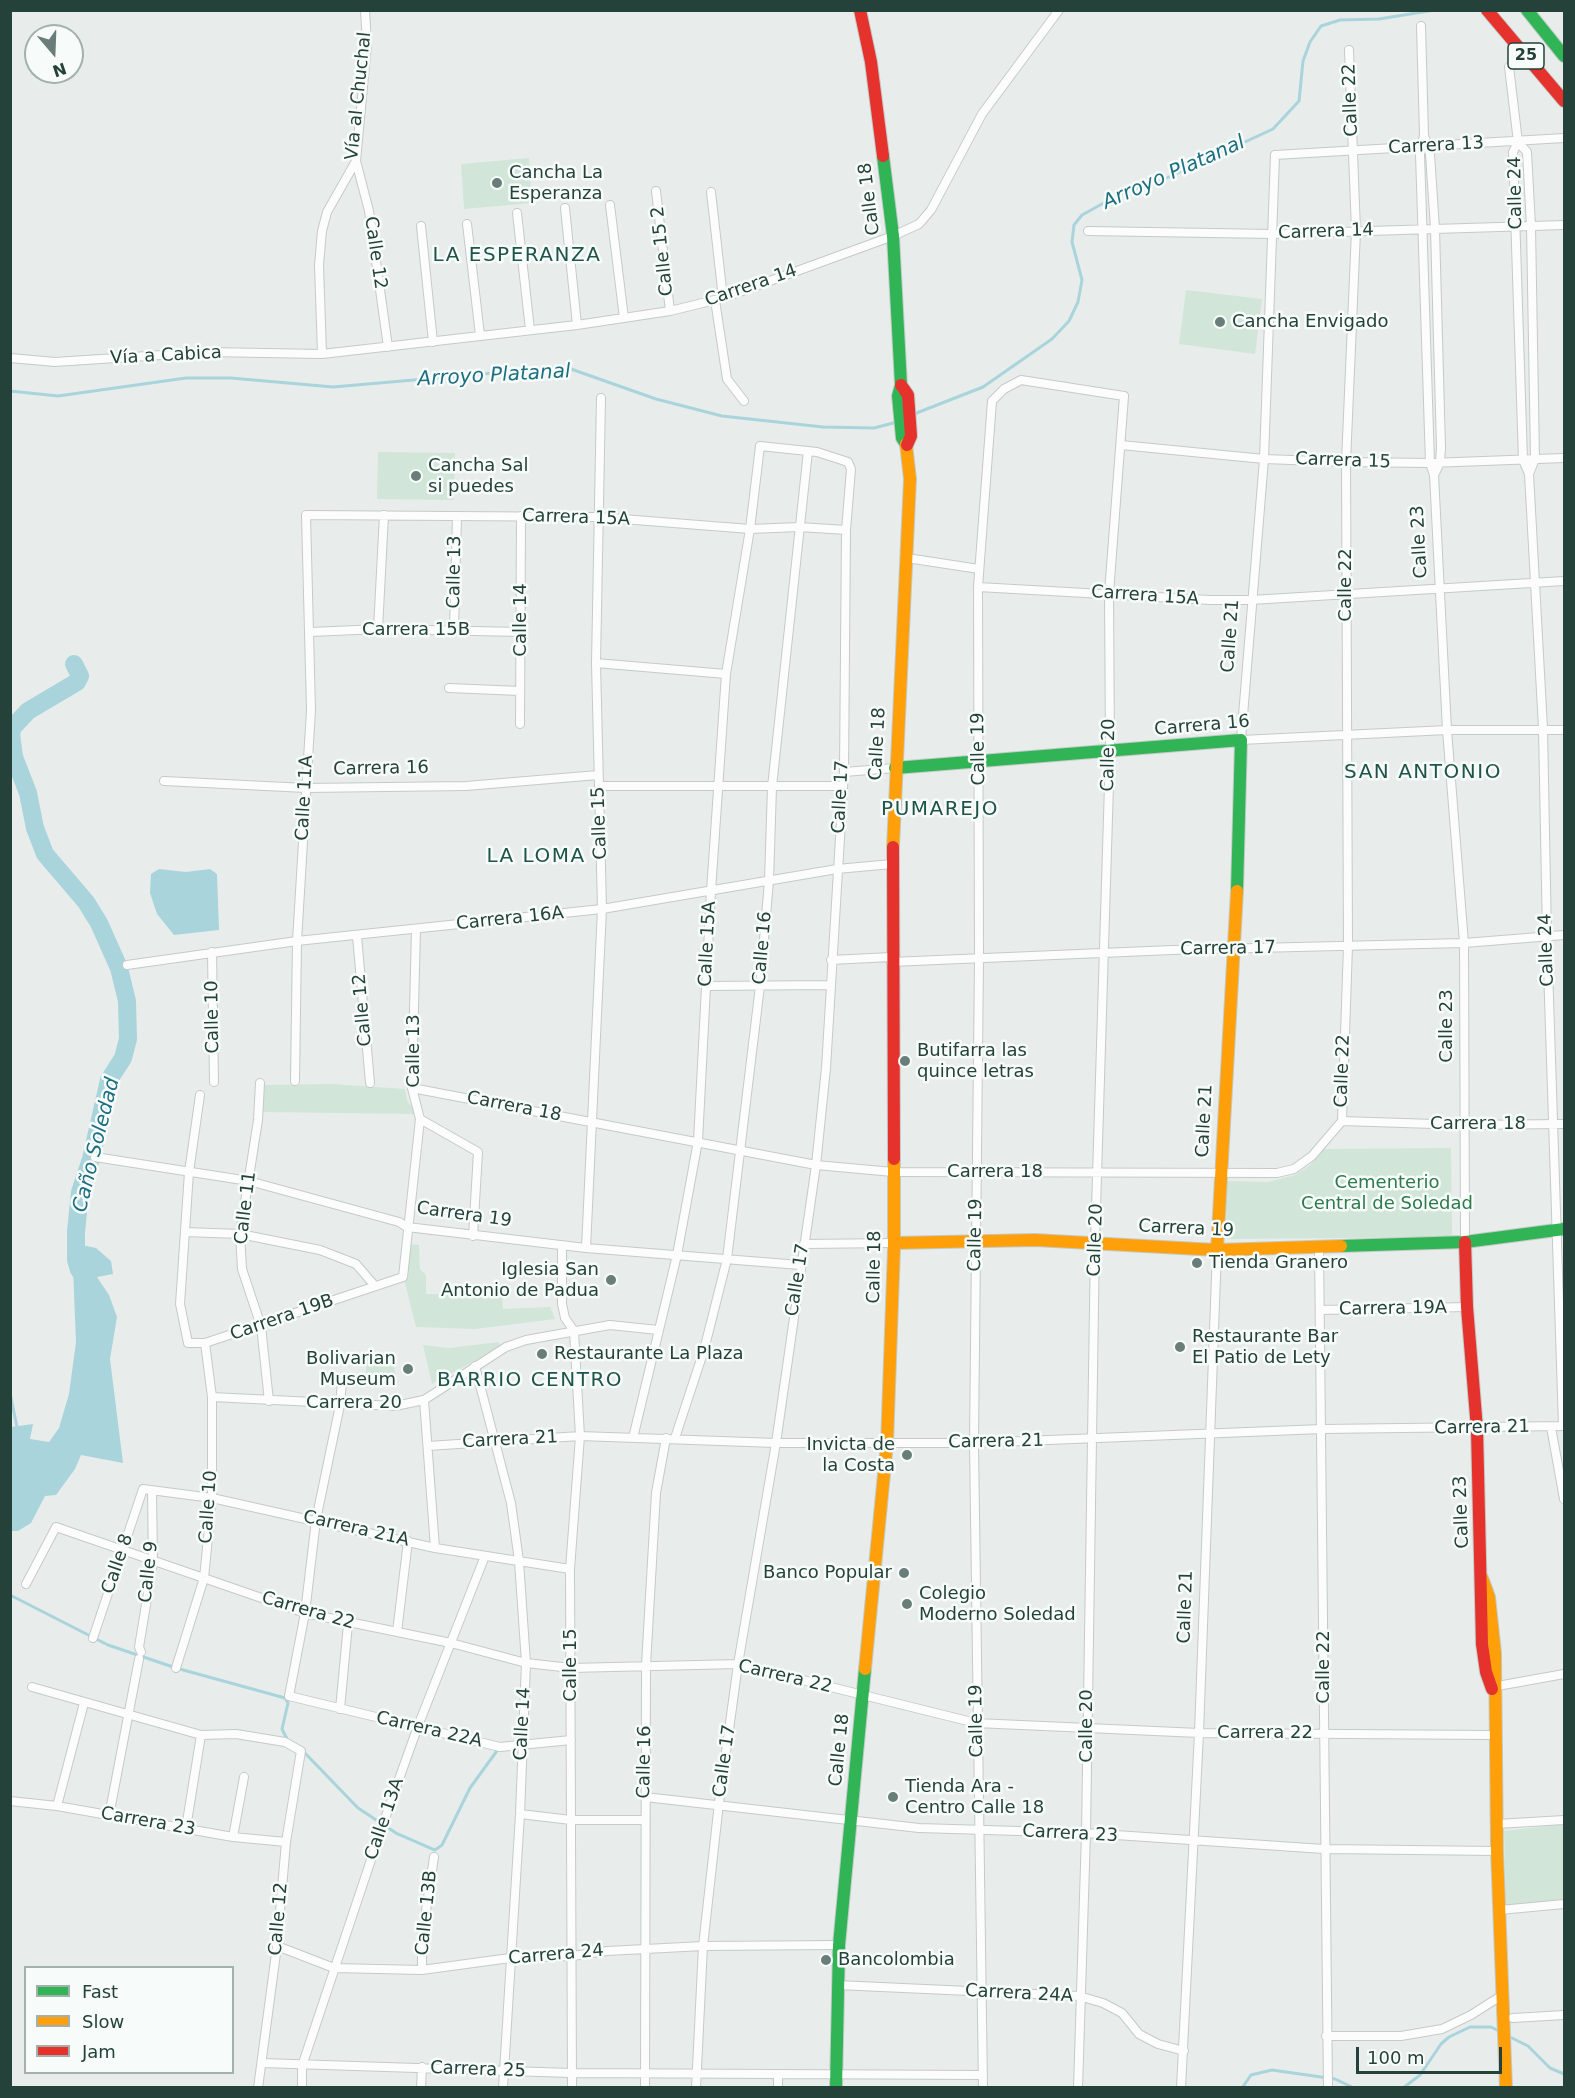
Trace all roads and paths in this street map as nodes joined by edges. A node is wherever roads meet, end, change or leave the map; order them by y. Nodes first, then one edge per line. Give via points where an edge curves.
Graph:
1 (365, 10) edge
2 (860, 10) edge
3 (1059, 10) edge
4 (1487, 10) edge
5 (1527, 10) edge
6 (1421, 26) dead end
7 (1349, 50) dead end
8 (1564, 56) edge
9 (1509, 67) dead end
10 (1564, 101) edge
11 (1564, 138) edge
12 (1518, 142) junction
13 (1424, 146) junction
14 (1353, 150) junction
15 (1274, 158) joint
16 (356, 160) junction
17 (656, 191) dead end
18 (711, 192) dead end
19 (610, 205) dead end
20 (565, 208) dead end
21 (517, 213) dead end
22 (467, 224) dead end
23 (1564, 225) edge
24 (421, 226) dead end
25 (1516, 226) junction
26 (1531, 226) junction
27 (1423, 229) junction
28 (1435, 229) junction
29 (1088, 231) dead end
30 (1356, 231) junction
31 (1272, 234) junction
32 (893, 236) junction
33 (719, 299) junction
34 (670, 311) junction
35 (624, 318) junction
36 (576, 325) junction
37 (530, 330) junction
38 (480, 335) junction
39 (434, 342) junction
40 (388, 347) junction
41 (322, 354) junction
42 (10, 358) edge
43 (1123, 395) joint
44 (601, 398) dead end
45 (744, 401) dead end
46 (1121, 445) junction
47 (808, 451) junction
48 (1564, 458) edge
49 (1264, 459) junction
50 (1535, 459) junction
51 (1523, 460) junction
52 (1346, 462) junction
53 (1430, 463) junction
54 (1440, 463) junction
55 (1528, 474) junction
56 (1434, 475) junction
57 (306, 515) joint
58 (384, 515) junction
59 (456, 516) junction
60 (521, 516) junction
61 (597, 517) junction
62 (799, 527) junction
63 (750, 529) junction
64 (846, 530) junction
65 (907, 558) junction
66 (979, 569) junction
67 (1564, 581) edge
68 (1536, 584) junction
69 (978, 587) junction
70 (1441, 589) junction
71 (1109, 593) junction
72 (1347, 595) junction
73 (1251, 600) junction
74 (378, 629) junction
75 (454, 629) junction
76 (311, 632) junction
77 (521, 632) junction
78 (596, 663) junction
79 (726, 674) junction
80 (449, 688) dead end
81 (520, 691) junction
82 (520, 724) dead end
83 (1543, 728) junction
84 (1447, 729) junction
85 (1564, 730) edge
86 (1345, 734) junction
87 (1240, 740) junction
88 (1110, 752) junction
89 (980, 763) junction
90 (895, 768) junction
91 (844, 772) junction
92 (598, 775) junction
93 (164, 781) dead end
94 (601, 786) junction
95 (842, 786) junction
96 (772, 787) junction
97 (306, 788) junction
98 (718, 788) junction
99 (892, 864) junction
100 (837, 869) junction
101 (769, 881) junction
102 (711, 891) junction
103 (602, 909) junction
104 (416, 930) junction
105 (1564, 935) edge
106 (357, 936) junction
107 (1546, 937) junction
108 (297, 941) junction
109 (1464, 943) junction
110 (1348, 946) junction
111 (1233, 949) junction
112 (212, 952) junction
113 (1105, 953) junction
114 (979, 959) junction
115 (831, 960) junction
116 (891, 960) junction
117 (127, 964) dead end
118 (830, 985) junction
119 (706, 986) junction
120 (760, 986) junction
121 (214, 1082) dead end
122 (295, 1082) dead end
123 (260, 1083) dead end
124 (370, 1083) dead end
125 (412, 1088) junction
126 (200, 1095) dead end
127 (420, 1119) junction
128 (1342, 1121) junction
129 (592, 1122) junction
130 (1554, 1124) junction
131 (1564, 1124) edge
132 (1464, 1125) junction
133 (698, 1141) junction
134 (739, 1149) junction
135 (95, 1157) dead end
136 (816, 1165) junction
137 (977, 1171) junction
138 (189, 1172) junction
139 (893, 1172) junction
140 (1098, 1173) junction
141 (1220, 1175) junction
142 (249, 1181) junction
143 (407, 1227) junction
144 (1561, 1230) edge
145 (185, 1232) junction
146 (240, 1234) junction
147 (473, 1236) junction
148 (975, 1240) junction
149 (1095, 1241) junction
150 (1465, 1242) junction
151 (894, 1243) junction
152 (804, 1244) junction
153 (562, 1245) junction
154 (1318, 1247) junction
155 (586, 1248) junction
156 (1217, 1250) junction
157 (677, 1256) junction
158 (727, 1259) junction
159 (800, 1265) junction
160 (403, 1277) joint
161 (375, 1286) junction
162 (1467, 1307) junction
163 (1320, 1310) junction
164 (261, 1326) junction
165 (574, 1330) junction
166 (657, 1330) junction
167 (205, 1343) junction
168 (475, 1366) junction
169 (342, 1381) dead end
170 (212, 1397) junction
171 (424, 1400) junction
172 (269, 1401) junction
173 (340, 1405) junction
174 (1564, 1426) edge
175 (1551, 1427) junction
176 (1322, 1429) junction
177 (1477, 1429) junction
178 (1210, 1434) junction
179 (580, 1436) junction
180 (633, 1438) junction
181 (670, 1438) junction
182 (496, 1439) junction
183 (1091, 1440) junction
184 (776, 1443) junction
185 (887, 1443) junction
186 (974, 1443) junction
187 (428, 1446) junction
188 (143, 1489) joint
189 (152, 1491) junction
190 (212, 1498) junction
191 (1564, 1499) edge
192 (316, 1520) junction
193 (408, 1540) junction
194 (435, 1548) junction
195 (123, 1551) junction
196 (485, 1556) junction
197 (519, 1561) junction
198 (153, 1562) junction
199 (570, 1569) junction
200 (204, 1578) junction
201 (26, 1584) dead end
202 (305, 1613) junction
203 (348, 1624) junction
204 (397, 1632) junction
205 (93, 1638) dead end
206 (451, 1643) junction
207 (526, 1663) junction
208 (738, 1664) junction
209 (646, 1665) junction
210 (176, 1668) dead end
211 (571, 1668) junction
212 (1564, 1674) edge
213 (32, 1687) dead end
214 (1493, 1689) junction
215 (864, 1696) junction
216 (84, 1703) junction
217 (340, 1709) junction
218 (129, 1716) junction
219 (976, 1723) junction
220 (418, 1726) junction
221 (1086, 1728) junction
222 (1199, 1733) junction
223 (1324, 1733) junction
224 (201, 1735) junction
225 (1495, 1735) junction
226 (571, 1740) junction
227 (522, 1746) junction
228 (244, 1777) dead end
229 (645, 1797) junction
230 (10, 1801) edge
231 (719, 1803) junction
232 (57, 1806) junction
233 (520, 1814) junction
234 (109, 1816) junction
235 (571, 1820) junction
236 (644, 1820) junction
237 (1564, 1820) edge
238 (850, 1823) junction
239 (1497, 1824) junction
240 (186, 1828) junction
241 (980, 1831) junction
242 (1086, 1833) junction
243 (233, 1837) junction
244 (286, 1842) junction
245 (1193, 1842) junction
246 (1324, 1849) junction
247 (1497, 1851) junction
248 (434, 1857) dead end
249 (1564, 1904) edge
250 (1500, 1910) junction
251 (839, 1945) junction
252 (277, 1946) junction
253 (704, 1946) junction
254 (645, 1950) junction
255 (572, 1956) junction
256 (510, 1958) junction
257 (334, 1968) junction
258 (422, 1970) junction
259 (837, 1985) junction
260 (982, 1992) junction
261 (1079, 1996) junction
262 (1504, 1999) junction
263 (1564, 2015) edge
264 (1513, 2018) dead end
265 (1326, 2036) junction
266 (1184, 2051) junction
267 (261, 2063) junction
268 (302, 2066) junction
269 (422, 2067) junction
270 (504, 2071) junction
271 (571, 2073) junction
272 (646, 2073) junction
273 (696, 2074) junction
274 (778, 2075) junction
275 (983, 2075) junction
276 (1505, 2081) edge
277 (836, 2082) edge
278 (1328, 2085) edge
279 (258, 2088) edge
280 (302, 2088) edge
281 (421, 2088) edge
282 (503, 2088) edge
283 (572, 2088) edge
284 (645, 2088) edge
285 (696, 2088) edge
286 (778, 2088) edge
287 (983, 2088) edge
288 (1078, 2088) edge
289 (1181, 2088) edge

1 - 16 street, Vía al Chuchal via 367,44
2 - 32 main road, Calle 18 via 871,62
3 - 32 street, Carrera 14 via 982,114 925,218
4 - 10 main road, 25
5 - 8 main road, 25
6 - 13 street, Calle 23
7 - 14 street, Calle 22
9 - 12 street
11 - 12 street, Carrera 13
12 - 13 street, Carrera 13
12 - 25 street, Calle 24 via 1513,152
12 - 26 street, Calle 24 via 1527,152
13 - 14 street, Carrera 13
13 - 27 street, Calle 23
13 - 28 street, Calle 23
14 - 15 street, Carrera 13 via 1278,153
14 - 30 street, Calle 22
15 - 31 street, Calle 21
16 - 40 street, Calle 12 via 369,211
16 - 41 street, Vía al Chuchal via 327,212 322,231
17 - 34 street, Calle 15 2
18 - 33 street
19 - 35 street
20 - 36 street
21 - 37 street
22 - 38 street
23 - 26 street, Carrera 14
24 - 39 street
25 - 26 street, Carrera 14
25 - 28 street, Carrera 14
25 - 51 street, Calle 24
26 - 50 street, Calle 24
27 - 28 street, Carrera 14
27 - 30 street, Carrera 14
27 - 53 street, Calle 23
28 - 54 street, Calle 23
29 - 31 street, Carrera 14
30 - 31 street, Carrera 14
30 - 52 street, Calle 22
31 - 49 street, Calle 21
32 - 33 street, Carrera 14
32 - 65 main road, Calle 18 via 901,385 898,396 904,409 910,479
33 - 34 street, Carrera 14
33 - 45 street via 727,379
34 - 35 street, Carrera 14
35 - 36 street, Carrera 14
36 - 37 street, Carrera 14
37 - 38 street, Carrera 14
38 - 39 street, Carrera 14
39 - 40 street, Carrera 14
40 - 41 street, Carrera 14
41 - 42 street, Vía a Cabica via 208,352 55,362
43 - 46 street, Calle 20
43 - 66 street, Calle 19 via 1021,380 992,401
44 - 61 street, Calle 15
46 - 49 street, Carrera 15
46 - 71 street, Calle 20
47 - 62 street, Calle 16
47 - 63 street, Calle 15A via 759,446
47 - 64 street, Calle 17 via 848,462 851,469
48 - 50 street, Carrera 15
49 - 52 street, Carrera 15
49 - 73 street, Calle 21
50 - 51 street, Carrera 15
50 - 55 street, Calle 24
51 - 54 street, Carrera 15
51 - 55 street, Calle 24
52 - 53 street, Carrera 15
52 - 72 street, Calle 22
53 - 54 street, Carrera 15
53 - 56 street, Calle 23
54 - 56 street, Calle 23
55 - 68 street, Calle 24
56 - 70 street, Calle 23
57 - 58 street, Carrera 15A
57 - 76 street, Calle 11A
58 - 59 street, Carrera 15A
58 - 74 street
59 - 60 street, Carrera 15A
59 - 75 street, Calle 13
60 - 61 street, Carrera 15A
60 - 77 street, Calle 14
61 - 63 street, Carrera 15A
61 - 78 street, Calle 15
62 - 63 street, Carrera 15A
62 - 64 street, Carrera 15A
62 - 96 street, Calle 16
63 - 79 street, Calle 15A
64 - 91 street, Calle 17
65 - 66 street
65 - 90 main road, Calle 18
66 - 69 street, Calle 19
67 - 68 street, Carrera 15A
68 - 70 street, Carrera 15A
68 - 83 street, Calle 24
69 - 71 street, Carrera 15A
69 - 89 street, Calle 19
70 - 72 street, Carrera 15A
70 - 84 street, Calle 23
71 - 73 street, Carrera 15A
71 - 88 street, Calle 20
72 - 73 street, Carrera 15A
72 - 86 street, Calle 22
73 - 87 street, Calle 21
74 - 75 street, Carrera 15B
74 - 76 street, Carrera 15B
75 - 77 street, Carrera 15B
76 - 97 street, Calle 11A
77 - 81 street, Calle 14
78 - 79 street
78 - 92 street, Calle 15
79 - 98 street, Calle 15A
80 - 81 street
81 - 82 street, Calle 14
83 - 84 street, Carrera 16
83 - 85 street, Carrera 16
83 - 107 street, Calle 24
84 - 86 street, Carrera 16
84 - 109 street, Calle 23
86 - 87 street, Carrera 16
86 - 110 street, Calle 22
87 - 88 main road, Carrera 16
87 - 111 main road, Calle 21 via 1240,844
88 - 89 main road, Carrera 16
88 - 113 street, Calle 20
89 - 90 main road, Carrera 16
89 - 114 street, Calle 19
90 - 91 street, Carrera 16
90 - 99 main road, Calle 18
91 - 95 street, Calle 17
92 - 94 street, Calle 15
92 - 97 street, Carrera 16 via 466,786
93 - 97 street, Carrera 16
94 - 98 street
94 - 103 street, Calle 15
95 - 96 street
95 - 100 street, Calle 17
96 - 98 street
96 - 101 street, Calle 16
97 - 108 street, Calle 11A
98 - 102 street, Calle 15A
99 - 100 street, Carrera 16A
99 - 116 main road, Calle 18
100 - 101 street, Carrera 16A
100 - 115 street, Calle 17
101 - 102 street, Carrera 16A
101 - 120 street, Calle 16
102 - 103 street, Carrera 16A
102 - 119 street, Calle 15A
103 - 104 street, Carrera 16A
103 - 129 street, Calle 15
104 - 106 street, Carrera 16A
104 - 125 street, Calle 13
105 - 107 street, Carrera 17
106 - 108 street, Carrera 16A
106 - 124 street, Calle 12
107 - 109 street, Carrera 17
107 - 130 street, Calle 24
108 - 112 street, Carrera 16A
108 - 122 street, Calle 11A
109 - 110 street, Carrera 17
109 - 132 street, Calle 23
110 - 111 street, Carrera 17
110 - 128 street, Calle 22
111 - 113 street, Carrera 17
111 - 141 main road, Calle 21
112 - 117 street, Carrera 16A
112 - 121 street, Calle 10
113 - 114 street, Carrera 17
113 - 140 street, Calle 20
114 - 116 street, Carrera 17
114 - 137 street, Calle 19
115 - 116 street, Carrera 17
115 - 118 street, Calle 17
116 - 139 main road, Calle 18
118 - 120 street
118 - 136 street, Calle 17
119 - 120 street
119 - 133 street, Calle 15A
120 - 134 street, Calle 16
123 - 142 street, Calle 11
125 - 127 street, Calle 13
125 - 129 street, Carrera 18
126 - 138 street
127 - 143 street, Calle 13
127 - 147 street via 478,1152
128 - 132 street, Carrera 18
128 - 141 street, Carrera 18 via 1312,1156 1294,1169
129 - 133 street, Carrera 18
129 - 155 street, Calle 15
130 - 131 street, Carrera 18
130 - 132 street, Carrera 18
130 - 144 street, Calle 24
132 - 150 street, Calle 23
133 - 134 street, Carrera 18
133 - 157 street, Calle 15A
134 - 136 street, Carrera 18
134 - 158 street, Calle 16
135 - 138 street, Carrera 19
136 - 139 street, Carrera 18
136 - 152 street, Calle 17
137 - 139 street, Carrera 18
137 - 140 street, Carrera 18
137 - 148 street, Calle 19
138 - 142 street, Carrera 19
138 - 145 street
139 - 151 main road, Calle 18
140 - 141 street, Carrera 18
140 - 149 street, Calle 20
141 - 156 main road, Calle 21
142 - 143 street, Carrera 19 via 399,1221
142 - 146 street, Calle 11
143 - 147 street, Carrera 19
143 - 160 street, Calle 13
144 - 150 main road, Carrera 19
144 - 174 street, Calle 24
145 - 146 street
145 - 167 street, Carrera 19B via 180,1304 188,1343
146 - 161 street via 345,1258 356,1264
146 - 164 street, Calle 11 via 242,1269
147 - 153 street, Carrera 19
148 - 149 main road, Carrera 19
148 - 151 main road, Carrera 19
148 - 186 street, Calle 19
149 - 156 main road, Carrera 19
149 - 183 street, Calle 20
150 - 154 main road, Carrera 19
150 - 162 main road, Calle 23
151 - 152 street, Carrera 19
151 - 185 main road, Calle 18
152 - 159 street, Calle 17
153 - 155 street, Carrera 19
153 - 165 street, Calle 15 via 562,1304 565,1318
154 - 156 main road, Carrera 19
154 - 163 street, Calle 22
155 - 157 street, Carrera 19
156 - 178 street, Calle 21
157 - 158 street, Carrera 19
157 - 166 street, Calle 15A
158 - 159 street, Carrera 19
158 - 181 street, Calle 16 via 704,1350
159 - 184 street, Calle 17
160 - 161 street, Carrera 19B
161 - 164 street, Carrera 19B
162 - 163 street, Carrera 19A
162 - 177 main road, Calle 23
163 - 176 street, Calle 22
164 - 167 street, Carrera 19B
164 - 172 street, Calle 11
165 - 166 street, Carrera 20 via 610,1325
165 - 168 street, Carrera 20 via 506,1347
165 - 179 street, Calle 15
166 - 180 street, Calle 15A
167 - 170 street, Calle 10
168 - 171 street, Carrera 20
168 - 182 street, Calle 14
169 - 173 street
170 - 172 street, Carrera 20
170 - 190 street, Calle 10
171 - 173 street, Carrera 20 via 395,1406
171 - 187 street
172 - 173 street, Carrera 20
173 - 192 street
174 - 175 street, Carrera 21
175 - 177 street, Carrera 21
175 - 191 street
176 - 177 street, Carrera 21
176 - 178 street, Carrera 21
176 - 223 street, Calle 22
177 - 214 main road, Calle 23 via 1482,1644
178 - 183 street, Carrera 21
178 - 222 street, Calle 21
179 - 180 street, Carrera 21
179 - 182 street, Carrera 21
179 - 199 street, Calle 15
180 - 181 street, Carrera 21
181 - 184 street, Carrera 21
181 - 209 street, Calle 16 via 656,1493
182 - 187 street, Carrera 21
182 - 197 street, Calle 14
183 - 186 street, Carrera 21
183 - 221 street, Calle 20
184 - 185 street, Carrera 21
184 - 208 street, Calle 17
185 - 186 street, Carrera 21
185 - 215 main road, Calle 18
186 - 219 street, Calle 19
187 - 194 street
188 - 189 street, Carrera 21A
188 - 195 street, Calle 8
189 - 190 street, Carrera 21A
189 - 198 street, Calle 9
190 - 192 street, Carrera 21A
190 - 200 street, Calle 10
192 - 193 street, Carrera 21A
192 - 202 street
193 - 194 street, Carrera 21A
193 - 204 street
194 - 196 street, Carrera 21A
195 - 198 street, Carrera 22
195 - 201 street, Carrera 22 via 56,1527
195 - 205 street, Calle 8
196 - 197 street, Carrera 21A
196 - 206 street, Calle 13A
197 - 199 street, Carrera 21A
197 - 207 street, Calle 14
198 - 200 street, Carrera 22
198 - 218 street, Calle 9
199 - 211 street, Calle 15
200 - 202 street, Carrera 22
200 - 210 street, Calle 10
202 - 203 street, Carrera 22
202 - 217 street, Carrera 22A via 289,1696
203 - 204 street, Carrera 22
203 - 217 street
204 - 206 street, Carrera 22
206 - 207 street, Carrera 22
206 - 220 street, Calle 13A
207 - 211 street, Carrera 22
207 - 227 street, Calle 14
208 - 209 street, Carrera 22
208 - 215 street, Carrera 22
208 - 231 street, Calle 17
209 - 211 street, Carrera 22
209 - 229 street, Calle 16
211 - 226 street, Calle 15
212 - 214 street
213 - 216 street
214 - 225 main road, Calle 23
215 - 219 street, Carrera 22
215 - 238 main road, Calle 18
216 - 218 street
216 - 232 street
217 - 220 street, Carrera 22A
218 - 224 street
218 - 234 street, Calle 9
219 - 221 street, Carrera 22
219 - 241 street, Calle 19
220 - 227 street, Carrera 22A via 500,1747
220 - 257 street, Calle 13A
221 - 222 street, Carrera 22
221 - 242 street, Calle 20
222 - 223 street, Carrera 22
222 - 245 street, Calle 21
223 - 225 street, Carrera 22
223 - 246 street, Calle 22
224 - 240 street
224 - 244 street, Calle 12 via 236,1734 285,1742 301,1751
225 - 239 main road, Calle 23
226 - 227 street, Carrera 22A
226 - 235 street, Calle 15
227 - 233 street, Calle 14
228 - 243 street
229 - 231 street, Carrera 23
229 - 236 street, Calle 16
230 - 232 street, Carrera 23
231 - 238 street, Carrera 23
231 - 253 street, Calle 17
232 - 234 street, Carrera 23
233 - 235 street
233 - 256 street, Calle 14
234 - 240 street, Carrera 23
235 - 236 street
235 - 255 street, Calle 15
236 - 254 street, Calle 16
237 - 239 street
238 - 241 street, Carrera 23
238 - 251 main road, Calle 18
239 - 247 main road, Calle 23
240 - 243 street, Carrera 23
241 - 242 street, Carrera 23
241 - 260 street, Calle 19
242 - 245 street, Carrera 23
242 - 261 street, Calle 20
243 - 244 street, Carrera 23
244 - 252 street, Calle 12
245 - 246 street, Carrera 23
245 - 266 street, Calle 21
246 - 247 street, Carrera 23
246 - 265 street, Calle 22
247 - 250 main road, Calle 23
248 - 258 street, Calle 13B via 422,1938
249 - 250 street
250 - 262 main road, Calle 23
251 - 253 street, Carrera 24
251 - 259 main road, Calle 18
252 - 257 street, Carrera 24
252 - 267 street, Calle 12
253 - 254 street, Carrera 24
253 - 273 street, Calle 17
254 - 255 street, Carrera 24
254 - 272 street, Calle 16
255 - 256 street, Carrera 24
255 - 271 street, Calle 15
256 - 258 street, Carrera 24
256 - 270 street, Calle 14
257 - 258 street, Carrera 24
257 - 268 street, Calle 13A
259 - 260 street, Carrera 24A
259 - 277 main road, Calle 18
260 - 261 street, Carrera 24A
260 - 275 street, Calle 19
261 - 266 street, Carrera 24A via 1122,2013 1139,2034 1158,2044
261 - 288 street, Calle 20
262 - 265 street via 1443,2029 1401,2036
262 - 276 main road, Calle 23
263 - 264 street
265 - 278 street, Calle 22
266 - 289 street, Calle 21
267 - 268 street, Carrera 25
267 - 279 street, Calle 12
268 - 269 street, Carrera 25
268 - 280 street, Calle 13A
269 - 270 street, Carrera 25
269 - 281 street
270 - 271 street, Carrera 25
270 - 282 street, Calle 14
271 - 272 street, Carrera 25
271 - 283 street, Calle 15
272 - 273 street, Carrera 25
272 - 284 street, Calle 16
273 - 274 street, Carrera 25
273 - 285 street, Calle 17
274 - 277 street, Carrera 25
274 - 286 street
275 - 277 street, Carrera 25
275 - 287 street, Calle 19

